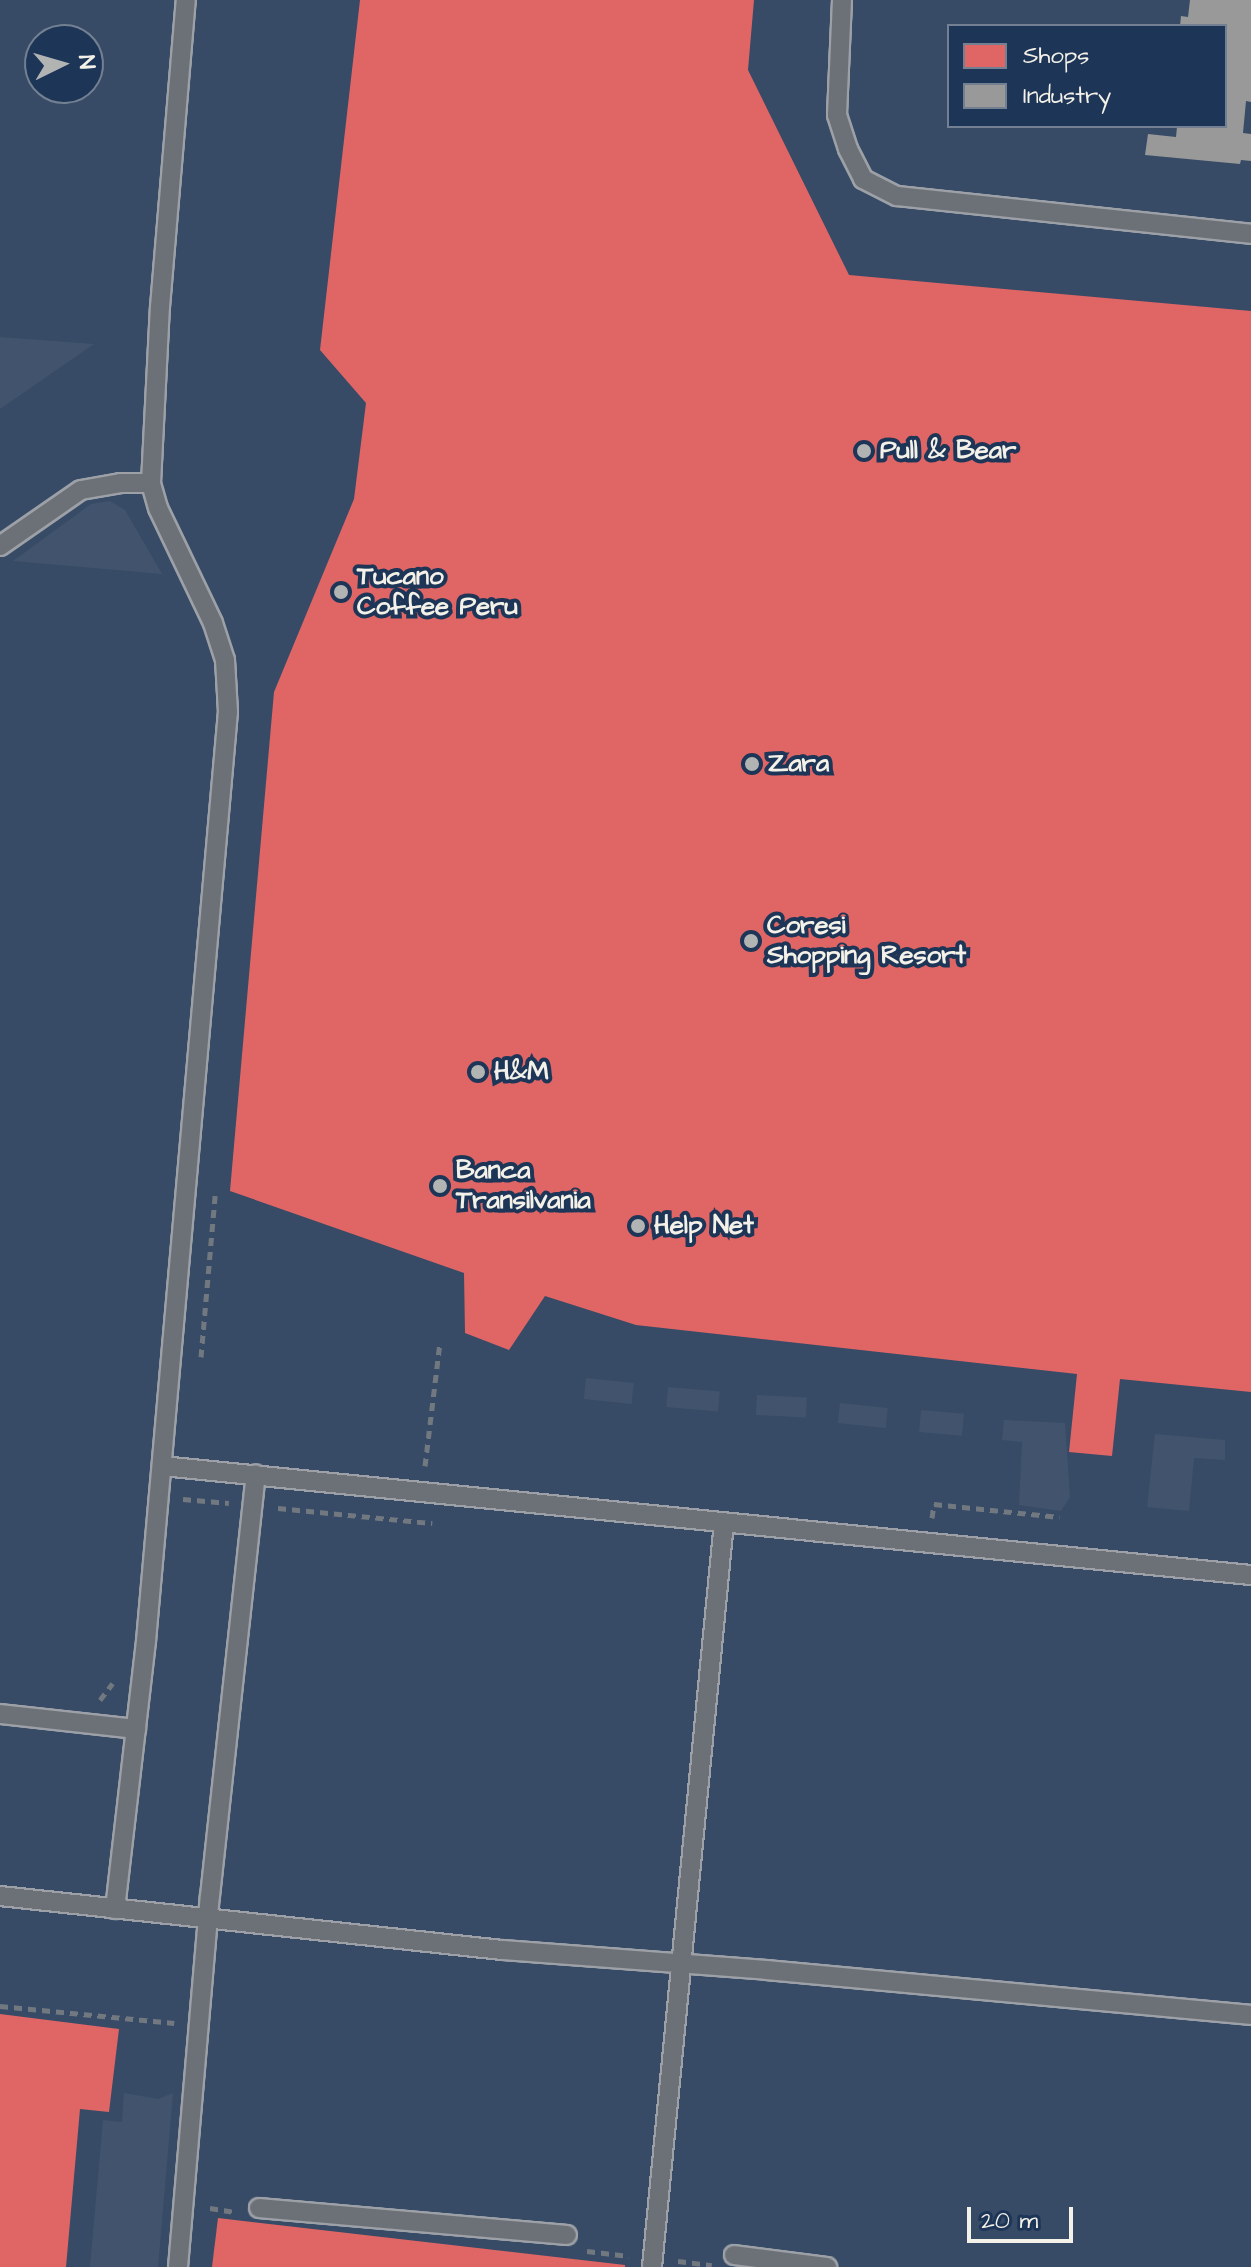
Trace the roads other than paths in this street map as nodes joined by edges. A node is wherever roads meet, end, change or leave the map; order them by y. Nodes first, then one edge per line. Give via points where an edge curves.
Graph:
1 (186, 0) edge
2 (842, 0) edge
3 (1251, 234) edge
4 (151, 483) junction
5 (0, 546) edge
6 (162, 1466) junction
7 (256, 1475) junction
8 (724, 1522) junction
9 (1251, 1575) edge
10 (0, 1714) edge
11 (136, 1729) junction
12 (0, 1896) edge
13 (115, 1909) junction
14 (208, 1920) junction
15 (680, 1963) junction
16 (1251, 2015) edge
17 (259, 2208) dead end
18 (567, 2235) dead end
19 (734, 2255) dead end
20 (178, 2267) edge
21 (652, 2267) edge
22 (827, 2267) edge

1 - 4 lane
2 - 3 lane via 837,115 863,179 897,196
4 - 5 lane via 81,490
4 - 6 lane via 213,623 225,660 228,712
6 - 7 lane
6 - 11 lane
7 - 8 lane
7 - 14 lane
8 - 9 lane
8 - 15 lane
10 - 11 lane
11 - 13 lane
12 - 13 lane
13 - 14 lane
14 - 15 lane
14 - 20 lane
15 - 16 lane
15 - 21 lane
17 - 18 lane
19 - 22 lane

